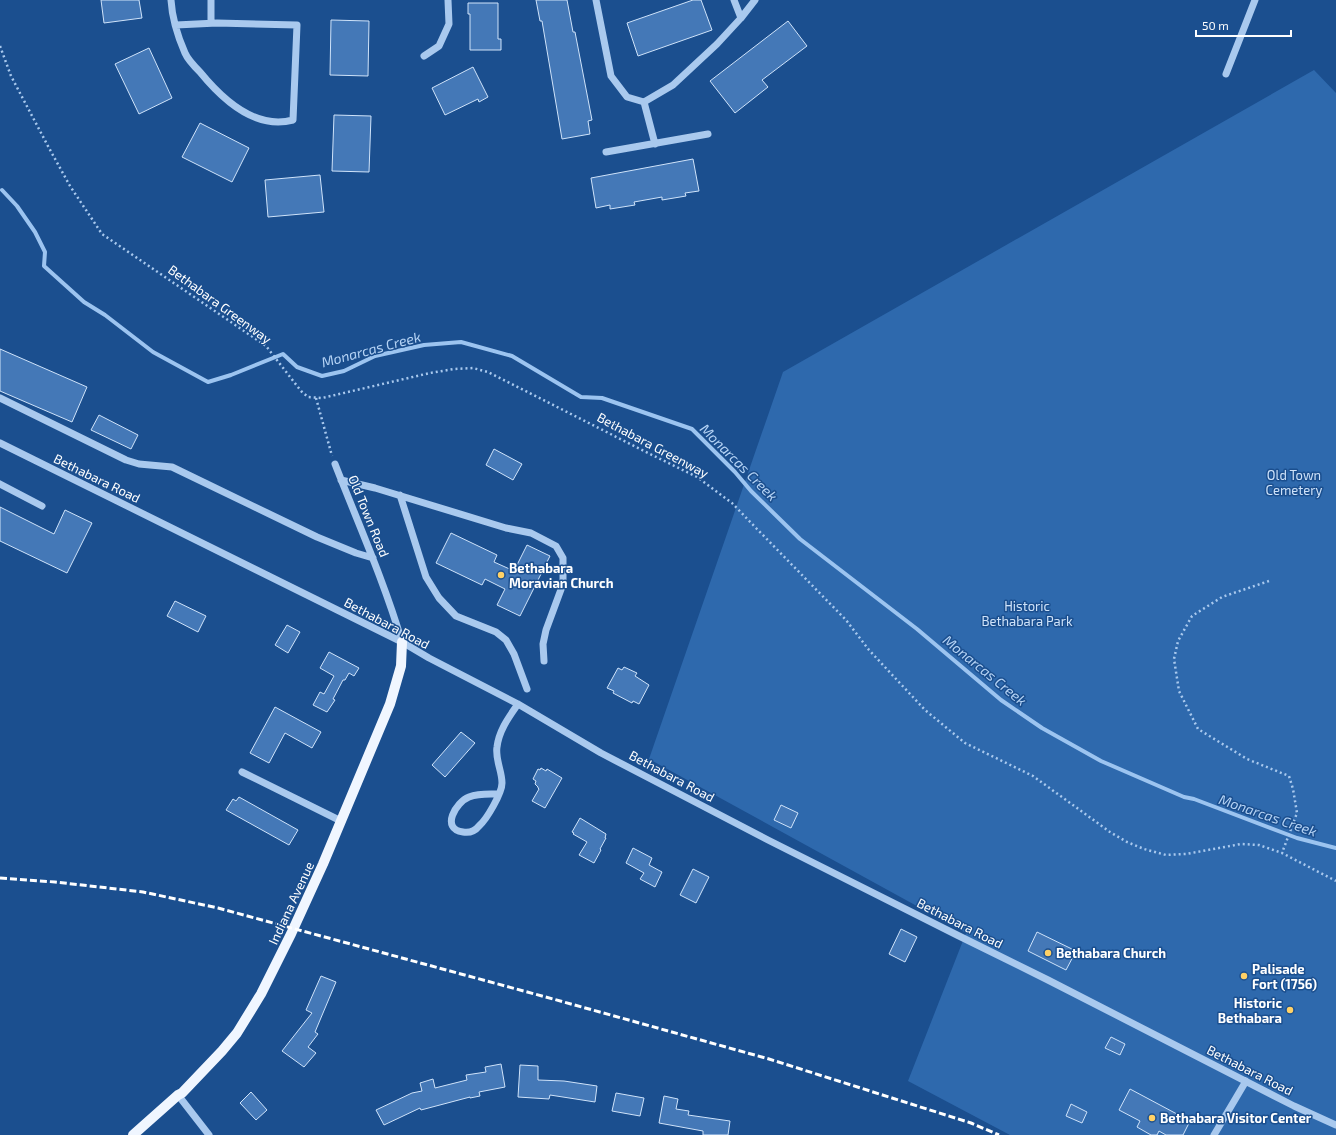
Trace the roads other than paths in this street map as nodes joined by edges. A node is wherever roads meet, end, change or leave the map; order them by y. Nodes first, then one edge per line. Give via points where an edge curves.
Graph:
1 (171, 0) edge
2 (211, 0) edge
3 (448, 0) edge
4 (596, 0) edge
5 (734, 0) edge
6 (755, 0) edge
7 (1255, 0) edge
8 (741, 18) junction
9 (212, 23) junction
10 (176, 25) junction
11 (424, 56) dead end
12 (1226, 74) dead end
13 (644, 102) junction
14 (708, 134) dead end
15 (655, 144) junction
16 (606, 152) dead end
17 (0, 398) edge
18 (0, 443) edge
19 (335, 464) road end
20 (342, 480) junction
21 (0, 484) edge
22 (400, 495) junction
23 (42, 506) dead end
24 (373, 558) junction
25 (402, 642) junction
26 (544, 661) dead end
27 (527, 689) dead end
28 (518, 704) junction
29 (242, 772) dead end
30 (499, 794) junction
31 (341, 821) junction
32 (1246, 1081) junction
33 (178, 1095) junction
34 (1336, 1125) edge
35 (133, 1135) edge
36 (209, 1135) edge
37 (1214, 1135) edge

1 - 10 street
2 - 9 street
3 - 11 street via 449,24 440,46
4 - 13 street via 611,76 627,97
5 - 8 street
6 - 8 street
7 - 12 street
8 - 13 street via 674,85
9 - 10 street
9 - 10 street via 297,25 293,120 274,122 262,119 238,108 214,89 185,55
13 - 15 street
14 - 15 street
15 - 16 street
17 - 24 street via 126,460 172,467 317,537
18 - 25 street, Bethabara Road
19 - 20 street, Old Town Road
20 - 22 street
20 - 24 street, Old Town Road
21 - 23 street
22 - 26 street via 506,528 531,533 556,546 563,558 563,584 546,630 543,644
22 - 27 street via 426,577 439,598 456,616 496,632 506,640
24 - 25 street, Old Town Road
25 - 28 street, Bethabara Road
25 - 31 main road, Indiana Avenue via 397,684
28 - 30 street via 503,727 496,748 502,784
28 - 32 street, Bethabara Road via 601,753 718,814
29 - 31 street
30 - 30 street via 480,826 465,833 453,826 453,812 468,797 480,793
31 - 33 main road, Indiana Avenue via 292,934 261,994 237,1033
32 - 34 street, Bethabara Road
32 - 37 street
33 - 35 main road, Indiana Avenue
33 - 36 street

